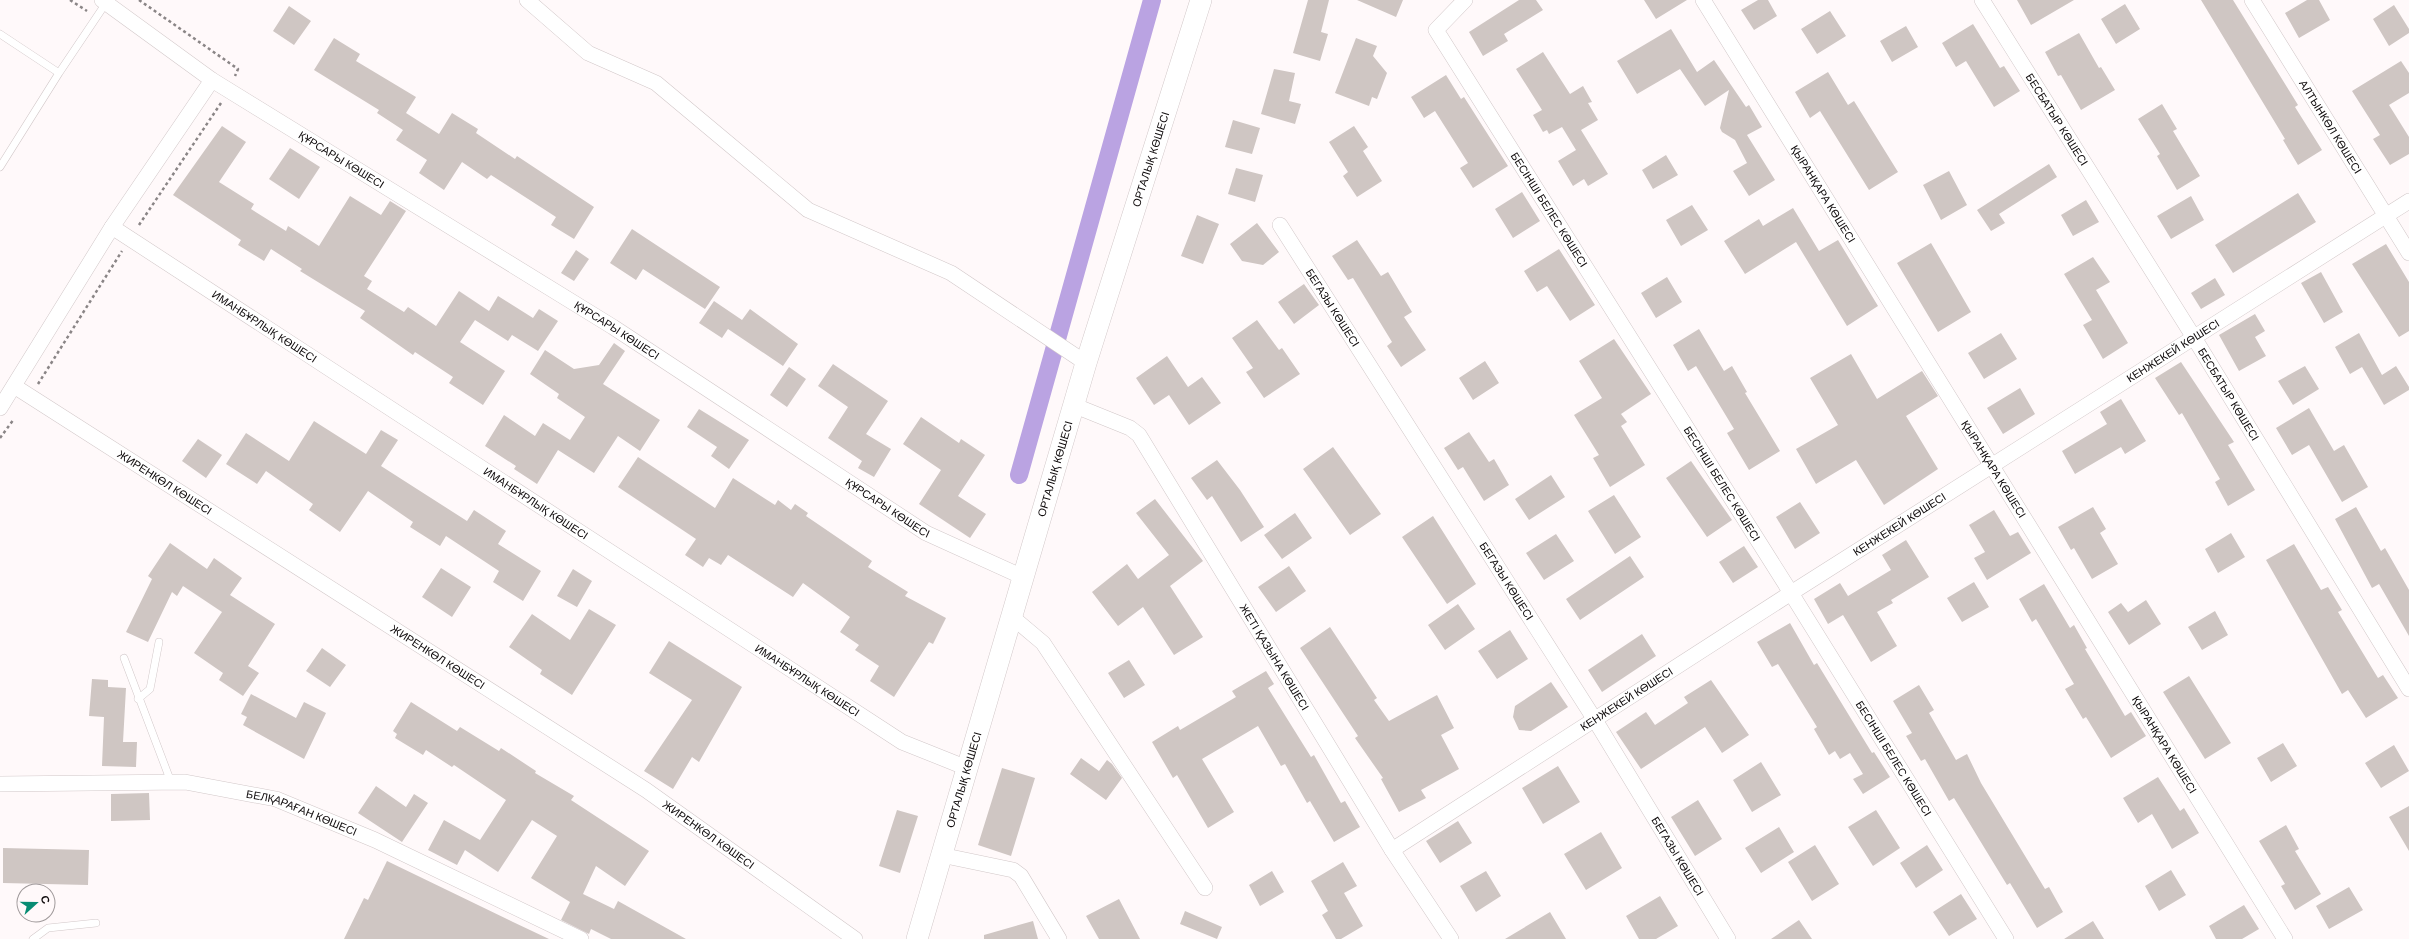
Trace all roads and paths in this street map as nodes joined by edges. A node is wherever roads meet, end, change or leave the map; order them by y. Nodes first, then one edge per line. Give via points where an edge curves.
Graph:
1 (70, 0) edge
2 (527, 0) edge
3 (1200, 0) edge
4 (1465, 0) edge
5 (1703, 0) edge
6 (1982, 0) edge
7 (2252, 0) edge
8 (104, 1) edge
9 (97, 17) junction
10 (0, 34) edge
11 (59, 73) junction
12 (212, 80) junction
13 (0, 167) edge
14 (2409, 201) edge
15 (2386, 216) junction
16 (1280, 225) dead end
17 (112, 227) junction
18 (2409, 253) edge
19 (2193, 336) junction
20 (1086, 363) junction
21 (14, 386) junction
22 (1073, 404) junction
23 (0, 408) edge
24 (1992, 466) junction
25 (1023, 577) junction
26 (1791, 593) junction
27 (1011, 616) junction
28 (159, 642) dead end
29 (124, 658) dead end
30 (2409, 689) edge
31 (138, 699) junction
32 (1595, 720) junction
33 (966, 768) junction
34 (171, 782) junction
35 (0, 784) edge
36 (1392, 850) junction
37 (941, 855) junction
38 (1205, 888) dead end
39 (96, 922) dead end
40 (33, 939) edge
41 (581, 939) edge
42 (855, 939) edge
43 (917, 939) edge
44 (1059, 939) edge
45 (1451, 939) edge
46 (1728, 939) edge
47 (2006, 939) edge
48 (2285, 939) edge

1 - 9 path
2 - 20 street via 588,53 656,82 808,210 951,273
3 - 20 main road, ОРТАЛЫҚ КӨШЕСІ
4 - 26 street, БЕСІНШІ БЕЛЕС КӨШЕСІ via 1436,30
5 - 24 street, ҚЫРАНҚАРА КӨШЕСІ
6 - 19 street, БЕСБАТЫР КӨШЕСІ
7 - 15 street, АЛТЫНКӨЛ КӨШЕСІ
8 - 9 lane
8 - 12 street, ҚҰРСАРЫ КӨШЕСІ
9 - 11 lane
10 - 11 lane
11 - 13 lane
12 - 17 street
12 - 25 street, ҚҰРСАРЫ КӨШЕСІ via 613,327 926,533
14 - 15 street, КЕНЖЕКЕЙ КӨШЕСІ
15 - 18 street, АЛТЫНКӨЛ КӨШЕСІ
15 - 19 street, КЕНЖЕКЕЙ КӨШЕСІ
16 - 32 street, БЕГАЗЫ КӨШЕСІ
17 - 21 street
17 - 33 street, ИМАНБҰРЛЫҚ КӨШЕСІ via 902,742
19 - 24 street, КЕНЖЕКЕЙ КӨШЕСІ
19 - 30 street, БЕСБАТЫР КӨШЕСІ
20 - 22 main road, ОРТАЛЫҚ КӨШЕСІ
21 - 23 street
21 - 42 street, ЖИРЕНКӨЛ КӨШЕСІ via 646,790
22 - 25 main road, ОРТАЛЫҚ КӨШЕСІ
22 - 36 street, ЖЕТІ ҚАЗЫНА КӨШЕСІ via 1130,428 1139,435
24 - 26 street, КЕНЖЕКЕЙ КӨШЕСІ
24 - 48 street, ҚЫРАНҚАРА КӨШЕСІ
25 - 27 main road, ОРТАЛЫҚ КӨШЕСІ
26 - 32 street, КЕНЖЕКЕЙ КӨШЕСІ
26 - 47 street, БЕСІНШІ БЕЛЕС КӨШЕСІ
27 - 33 main road, ОРТАЛЫҚ КӨШЕСІ
27 - 38 street via 1043,643
28 - 31 lane via 150,689
29 - 31 lane
31 - 34 lane
32 - 36 street, КЕНЖЕКЕЙ КӨШЕСІ
32 - 46 street, БЕГАЗЫ КӨШЕСІ
33 - 37 main road, ОРТАЛЫҚ КӨШЕСІ
34 - 35 street, БЕЛҚАРАҒАН КӨШЕСІ
34 - 41 street, БЕЛҚАРАҒАН КӨШЕСІ via 185,782 276,799 375,840
36 - 45 street, ЖЕТІ ҚАЗЫНА КӨШЕСІ
37 - 43 main road, ОРТАЛЫҚ КӨШЕСІ
37 - 44 street via 1013,870 1021,876
39 - 40 lane via 48,928

